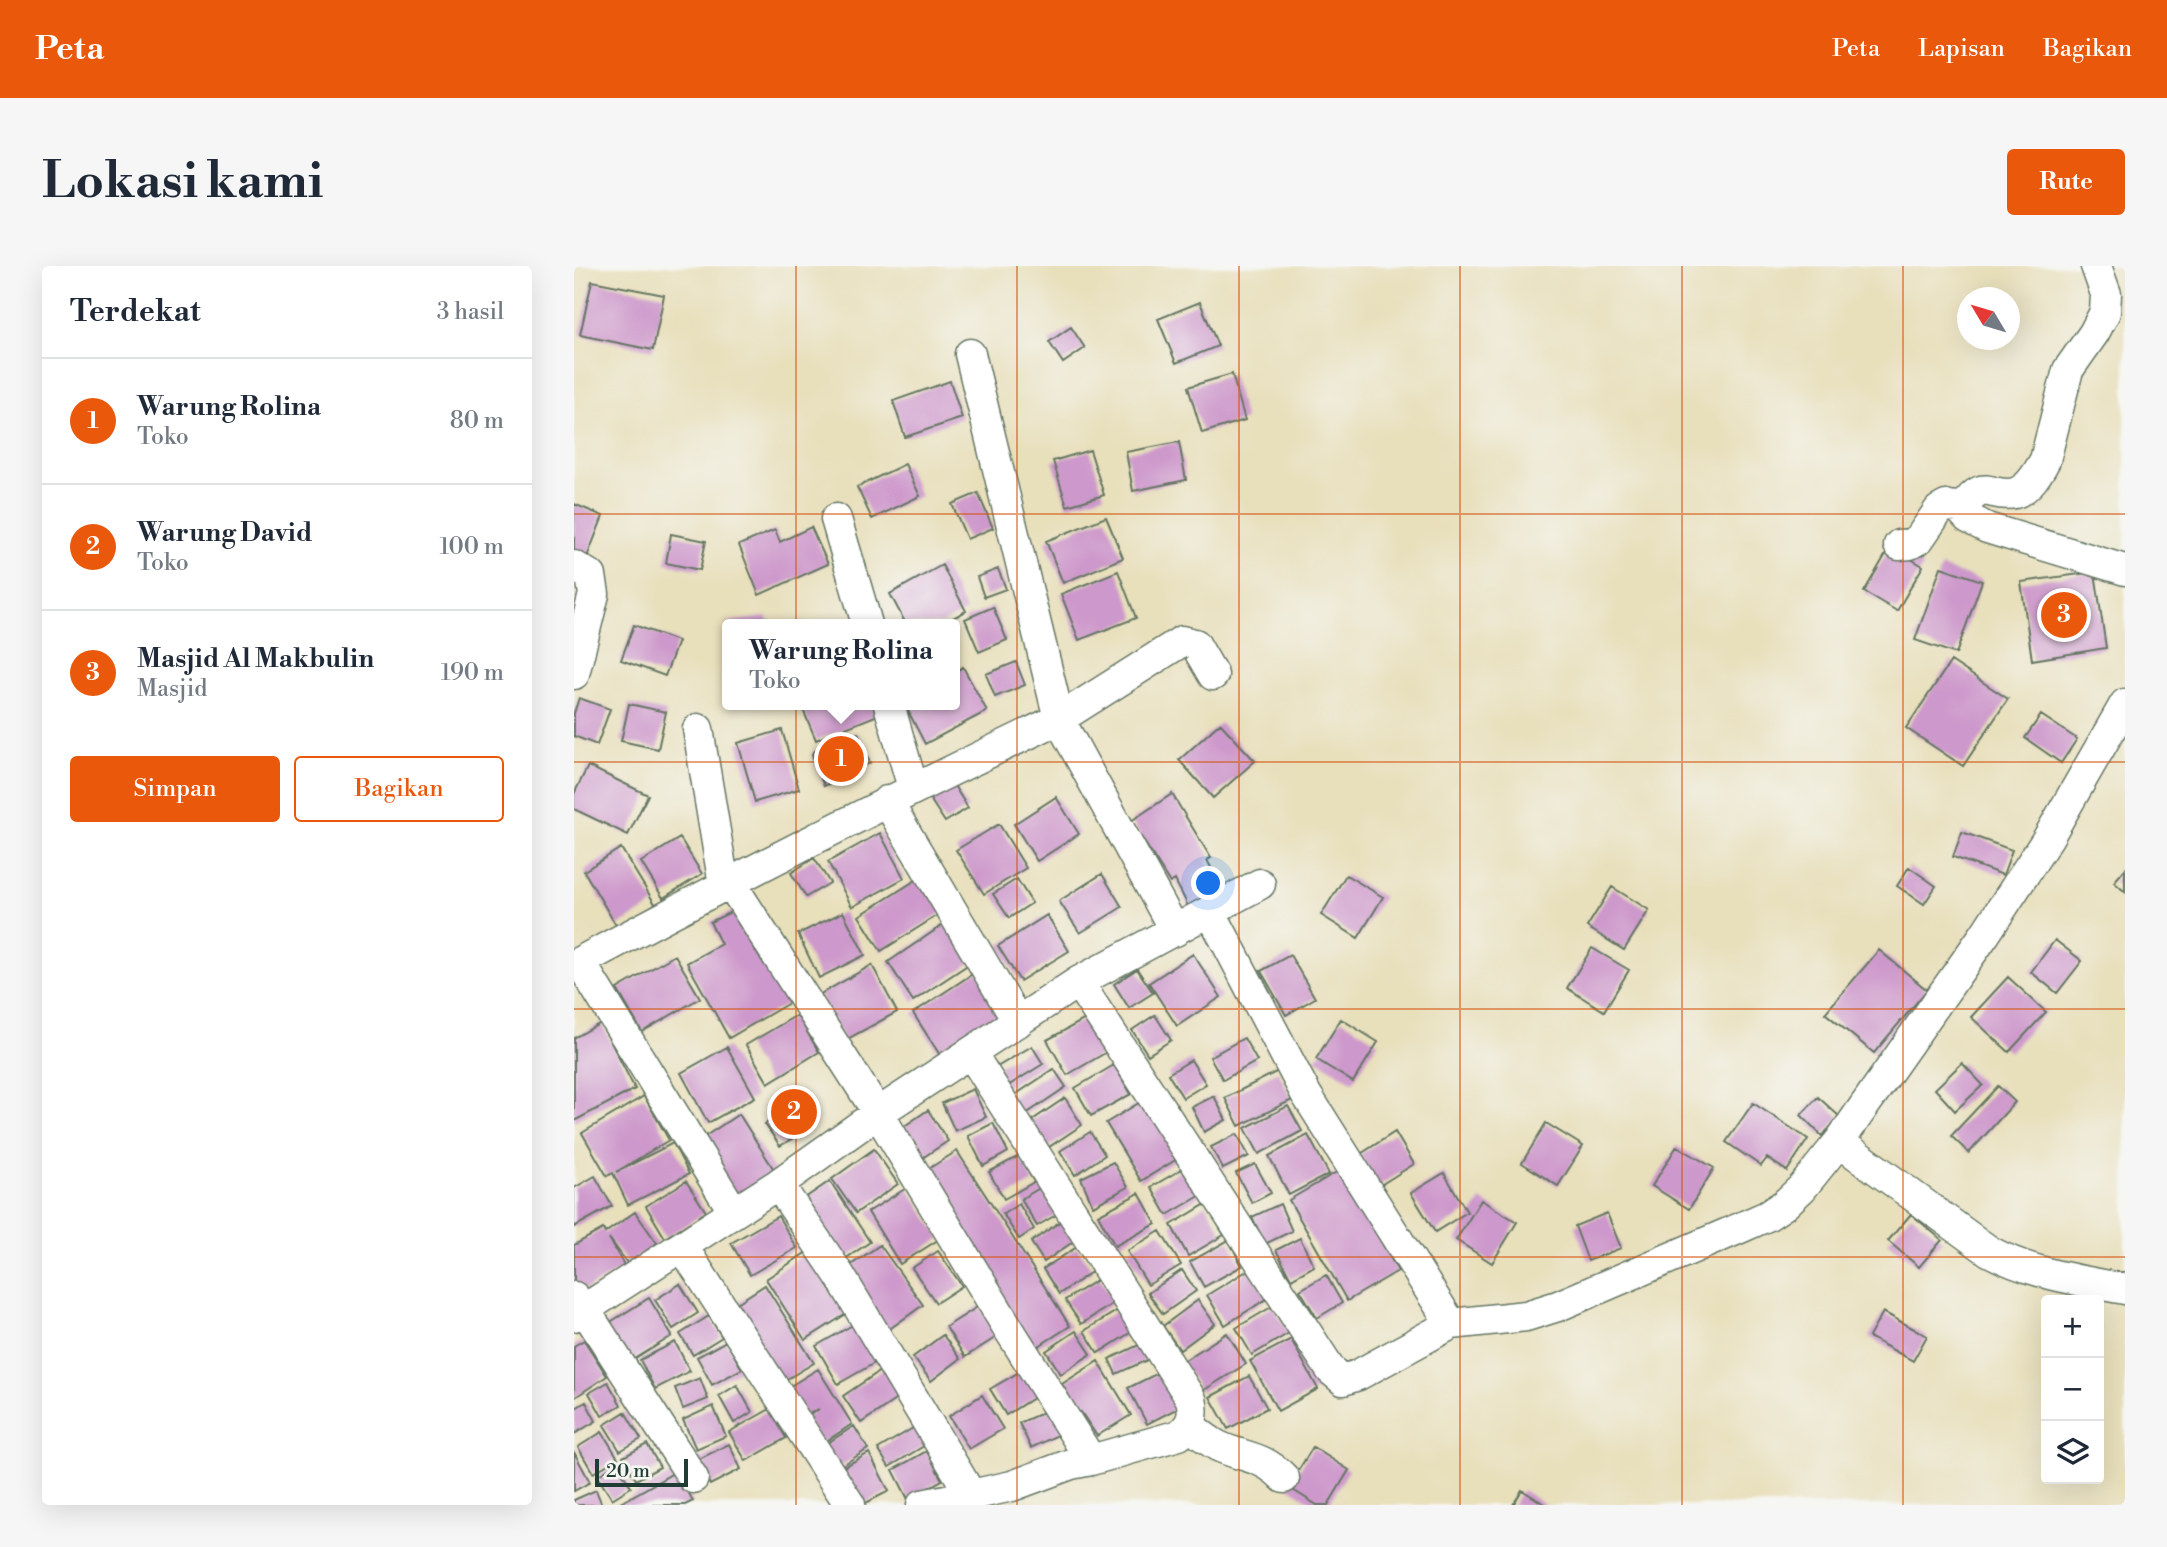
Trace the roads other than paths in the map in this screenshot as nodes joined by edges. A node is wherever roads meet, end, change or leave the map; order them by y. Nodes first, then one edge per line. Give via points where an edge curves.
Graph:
1 (2096, 266) edge
2 (970, 354) dead end
3 (1962, 510) junction
4 (836, 519) dead end
5 (1899, 545) dead end
6 (574, 566) edge
7 (2125, 570) edge
8 (866, 619) edge
9 (574, 674) edge
10 (1213, 676) dead end
11 (2125, 704) edge
12 (890, 710) edge
13 (1059, 719) junction
14 (698, 729) dead end
15 (900, 795) junction
16 (727, 883) junction
17 (1260, 884) dead end
18 (1210, 911) junction
19 (1175, 931) junction
20 (577, 964) edge
21 (1078, 982) junction
22 (1018, 1022) junction
23 (971, 1053) junction
24 (878, 1113) junction
25 (1839, 1142) junction
26 (778, 1184) junction
27 (734, 1212) junction
28 (682, 1246) junction
29 (2125, 1289) edge
30 (578, 1308) edge
31 (1451, 1324) junction
32 (1190, 1426) junction
33 (1091, 1460) junction
34 (694, 1478) dead end
35 (1284, 1478) dead end
36 (971, 1496) junction
37 (850, 1505) edge
38 (922, 1505) edge

1 - 3 street via 2106,294 2105,312 2068,370 2039,471 2016,493 1977,492
2 - 13 street
3 - 5 street via 1950,505 1942,508 1919,539
3 - 7 street via 1987,528
4 - 8 street
6 - 9 street via 591,576 594,584
10 - 13 street via 1195,644 1182,641
11 - 25 street via 2041,849
12 - 15 street
13 - 15 street
13 - 19 street
14 - 16 street
15 - 16 street
15 - 22 street
16 - 20 street
16 - 24 street
17 - 18 street
18 - 19 street
18 - 31 street via 1306,1094
19 - 21 street
20 - 27 street
21 - 22 street
21 - 31 street via 1331,1370 1343,1380 1358,1375
22 - 23 street
23 - 24 street
23 - 32 street via 1191,1399
24 - 26 street
24 - 33 street
25 - 29 street via 2003,1259 2052,1275
25 - 31 street via 1785,1204 1749,1224 1558,1306 1526,1316
26 - 27 street
26 - 36 street via 840,1276
27 - 28 street
28 - 30 street
28 - 37 street
30 - 34 street
32 - 33 street via 1179,1435
32 - 35 street via 1215,1445 1254,1457
33 - 36 street
36 - 38 street

